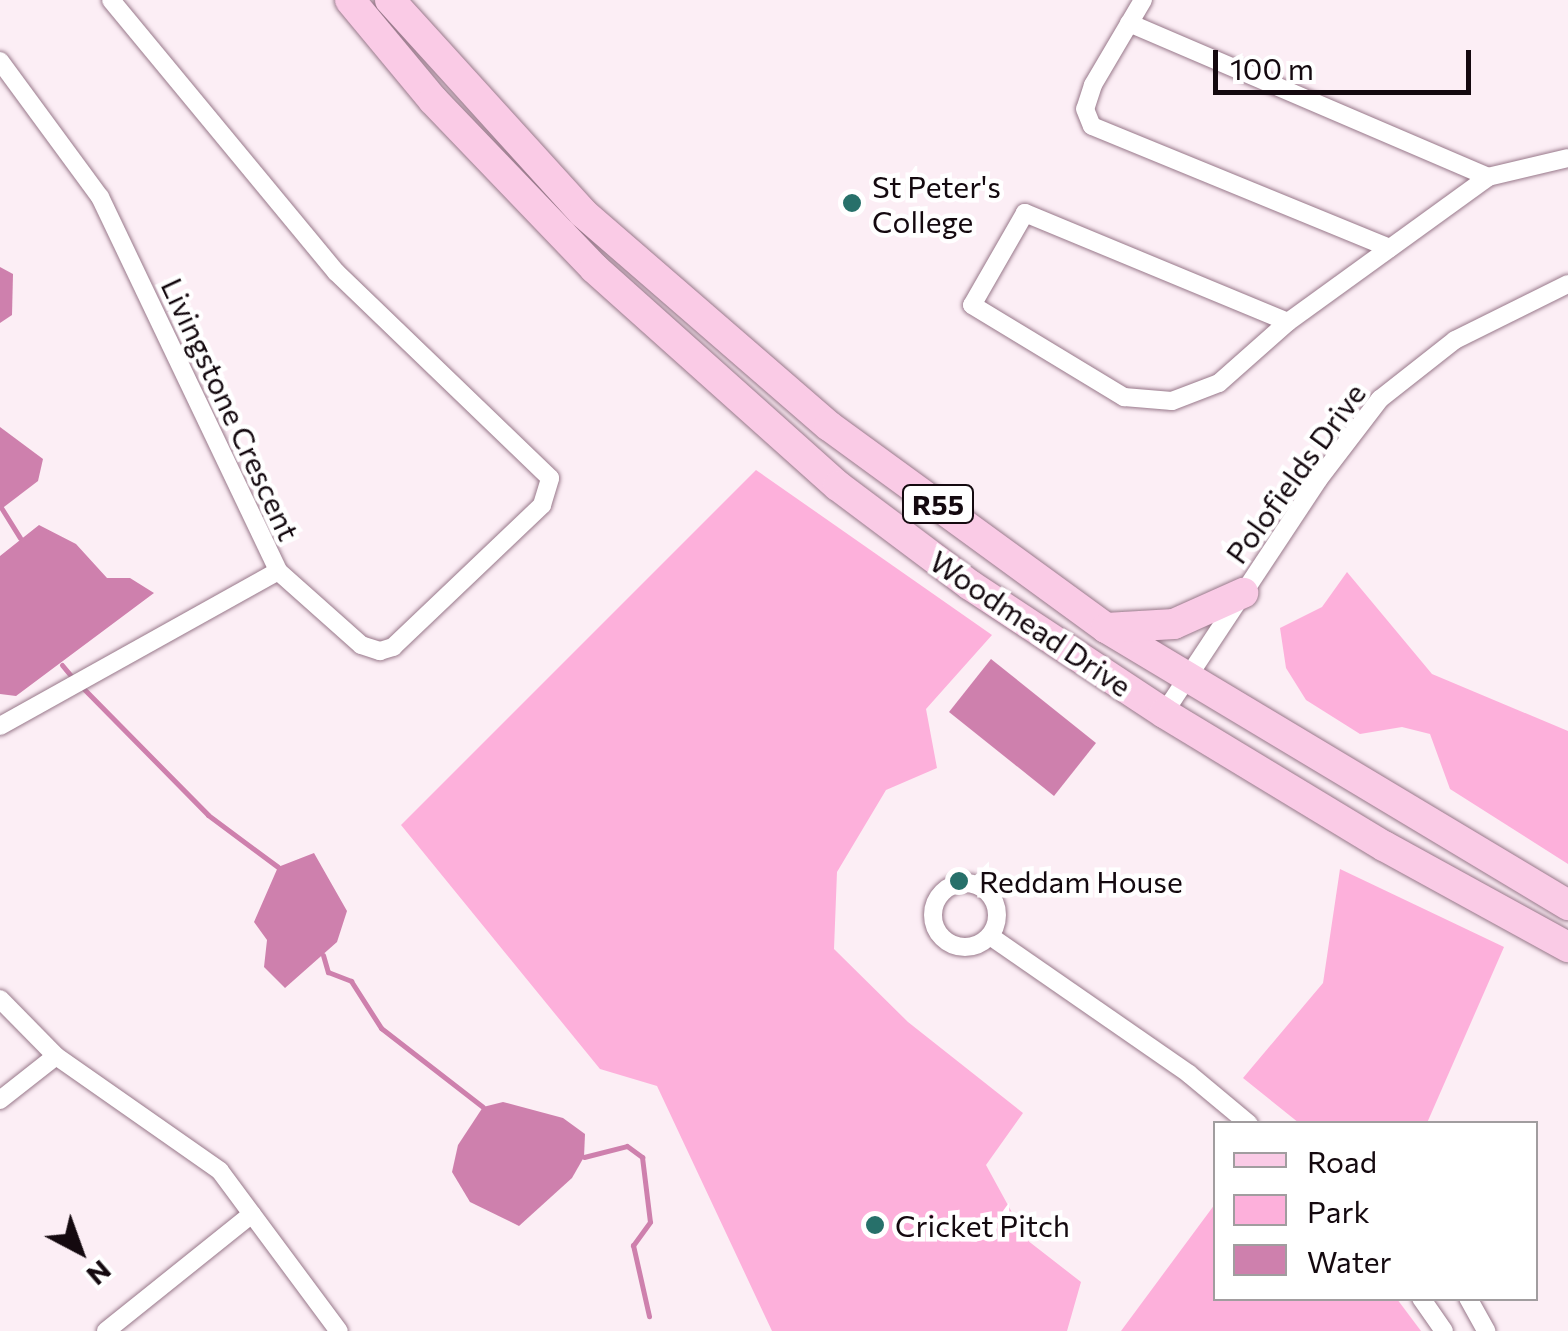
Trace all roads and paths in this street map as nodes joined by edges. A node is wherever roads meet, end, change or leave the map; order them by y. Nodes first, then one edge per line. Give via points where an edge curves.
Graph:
1 (111, 0) edge
2 (350, 0) edge
3 (390, 0) edge
4 (1143, 0) edge
5 (1129, 23) junction
6 (0, 61) edge
7 (1568, 158) edge
8 (1488, 177) junction
9 (1390, 248) junction
10 (1568, 284) edge
11 (1288, 322) junction
12 (278, 571) junction
13 (1243, 593) junction
14 (1106, 628) junction
15 (1186, 678) junction
16 (1164, 713) junction
17 (0, 726) edge
18 (1568, 905) edge
19 (990, 936) dead end
20 (1568, 946) edge
21 (0, 999) edge
22 (56, 1056) junction
23 (0, 1100) edge
24 (1245, 1121) edge
25 (252, 1214) junction
26 (1422, 1301) edge
27 (1470, 1301) edge
28 (106, 1331) edge
29 (339, 1331) edge
30 (1444, 1331) edge
31 (1486, 1331) edge

1 - 12 street, Livingstone Crescent via 336,272 550,478 542,505 408,636 380,651 361,644
2 - 16 main road, Woodmead Drive / R55 via 516,190 678,346 853,497 970,585
3 - 14 main road, Woodmead Drive / R55 via 487,114 612,238 829,426
4 - 5 street
5 - 8 street
5 - 9 street via 1093,84 1085,108 1092,126
6 - 12 street, Livingstone Crescent via 100,197
7 - 8 street
8 - 9 street
9 - 11 street
10 - 13 street, Polofields Drive via 1455,340 1380,400
11 - 11 street via 1220,383 1172,401 1124,397 972,305 1025,214
12 - 17 street
13 - 14 main road via 1186,621
13 - 15 street, Polofields Drive
14 - 15 main road, Woodmead Drive / R55
15 - 16 street, Polofields Drive
15 - 18 main road, Woodmead Drive / R55
16 - 20 main road, Woodmead Drive / R55 via 1384,846
19 - 24 street
21 - 22 street
22 - 23 street
22 - 25 street via 189,1144
25 - 28 street
25 - 29 street
26 - 30 street
27 - 31 street

